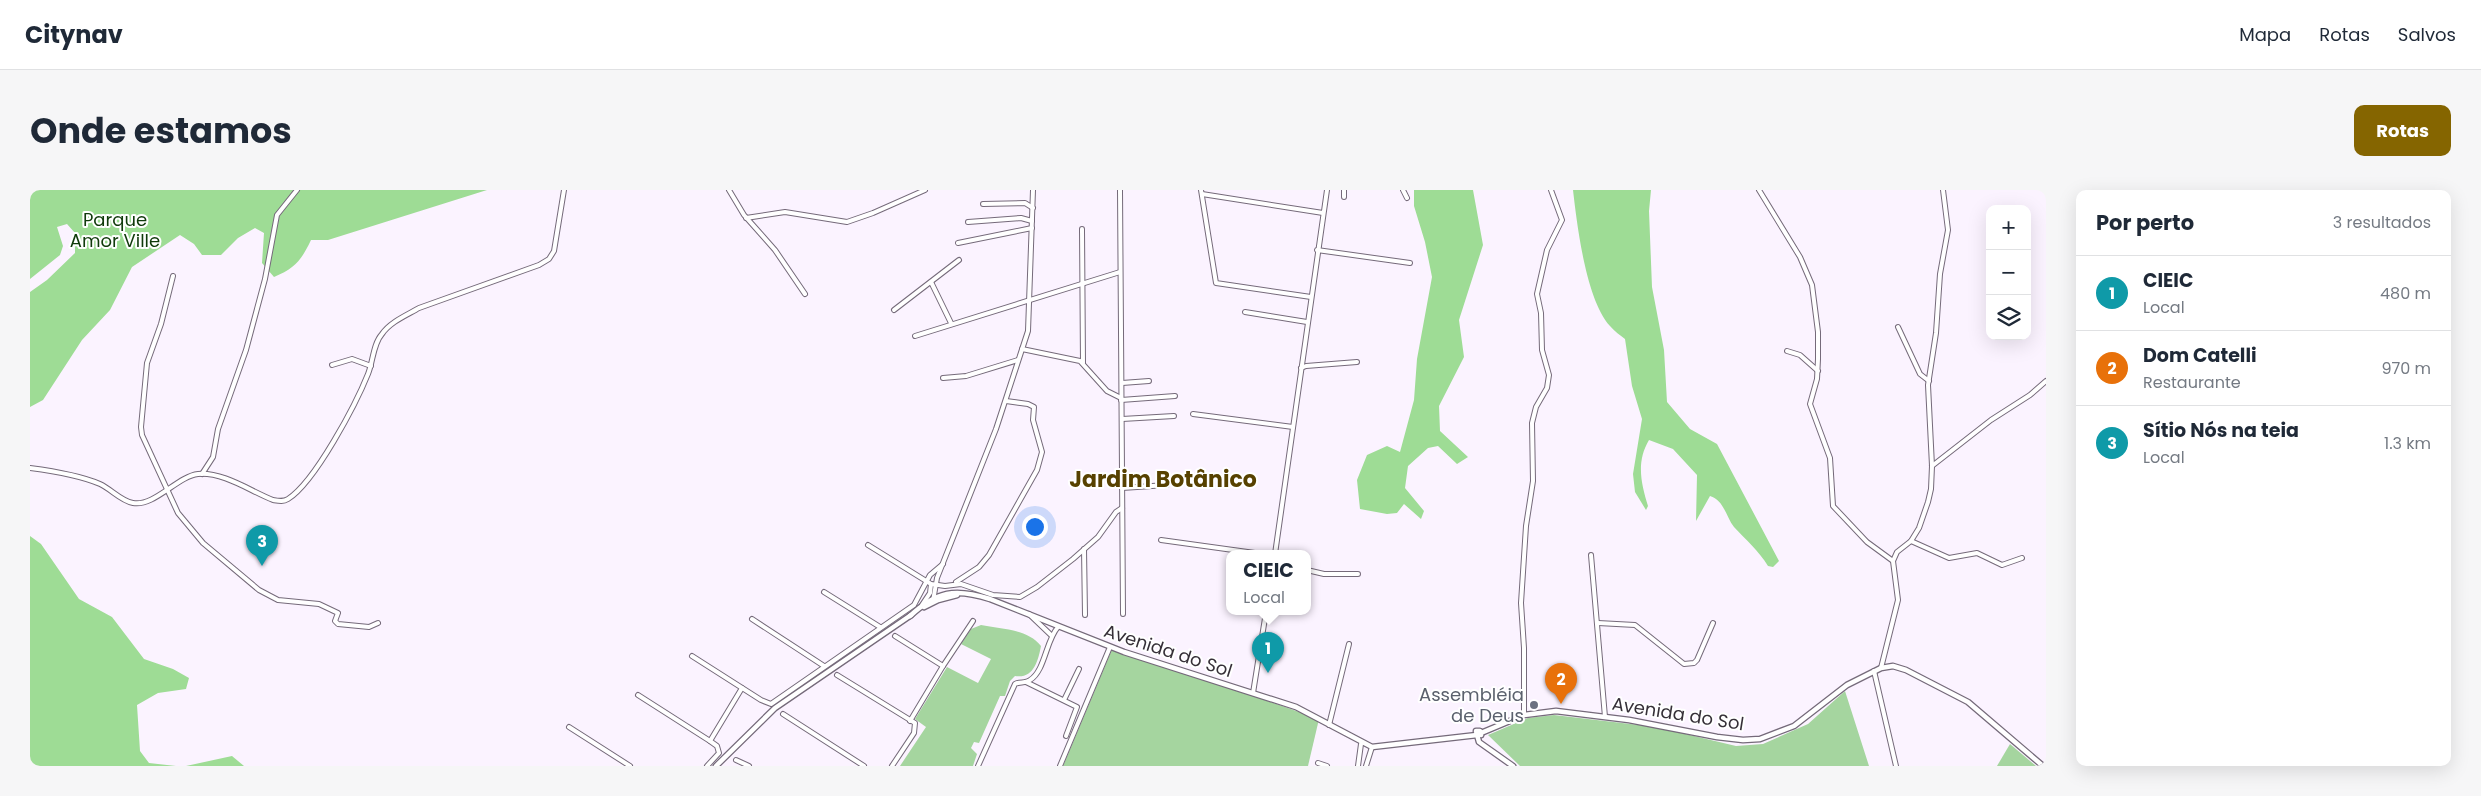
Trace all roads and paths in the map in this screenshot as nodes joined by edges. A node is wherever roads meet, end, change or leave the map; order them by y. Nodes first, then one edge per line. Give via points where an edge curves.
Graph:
1 (297, 190) edge
2 (564, 190) edge
3 (729, 190) edge
4 (925, 190) edge
5 (1033, 190) edge
6 (1120, 190) edge
7 (1326, 190) edge
8 (1344, 190) edge
9 (1403, 190) edge
10 (1551, 190) edge
11 (1758, 190) edge
12 (1944, 190) edge
13 (1202, 192) edge
14 (1344, 197) dead end
15 (1408, 198) dead end
16 (983, 204) dead end
17 (1033, 208) junction
18 (1324, 213) junction
19 (746, 218) junction
20 (1032, 221) junction
21 (968, 222) dead end
22 (1032, 228) junction
23 (1082, 229) dead end
24 (958, 243) dead end
25 (1317, 250) junction
26 (959, 260) dead end
27 (1410, 263) dead end
28 (1120, 272) junction
29 (173, 276) dead end
30 (930, 282) junction
31 (1082, 284) junction
32 (805, 294) dead end
33 (1311, 297) junction
34 (1030, 300) junction
35 (894, 310) dead end
36 (1245, 312) dead end
37 (1307, 322) junction
38 (951, 323) junction
39 (1898, 327) dead end
40 (915, 336) dead end
41 (1022, 349) junction
42 (1787, 351) dead end
43 (1018, 360) junction
44 (1357, 362) dead end
45 (1083, 363) junction
46 (332, 366) dead end
47 (371, 366) junction
48 (1301, 368) junction
49 (1818, 371) junction
50 (943, 378) dead end
51 (1149, 381) dead end
52 (1929, 381) junction
53 (2046, 381) edge
54 (1122, 383) junction
55 (1175, 396) dead end
56 (1121, 399) junction
57 (1006, 402) junction
58 (1193, 414) dead end
59 (1174, 416) dead end
60 (1122, 419) junction
61 (1293, 427) junction
62 (1932, 466) junction
63 (30, 468) edge
64 (202, 474) junction
65 (1167, 485) dead end
66 (1122, 488) junction
67 (168, 489) junction
68 (1122, 508) junction
69 (1161, 540) dead end
70 (1911, 542) junction
71 (868, 545) dead end
72 (1084, 549) junction
73 (1233, 550) edge
74 (1276, 550) edge
75 (1591, 555) dead end
76 (2022, 558) dead end
77 (1893, 561) junction
78 (943, 564) junction
79 (1311, 571) edge
80 (931, 574) junction
81 (1358, 574) dead end
82 (937, 578) junction
83 (933, 584) junction
84 (954, 584) junction
85 (930, 591) junction
86 (824, 592) dead end
87 (936, 599) junction
88 (922, 605) junction
89 (1029, 614) junction
90 (1123, 614) dead end
91 (1085, 615) dead end
92 (1266, 615) edge
93 (910, 616) junction
94 (752, 619) dead end
95 (973, 621) dead end
96 (378, 623) dead end
97 (1598, 623) junction
98 (1713, 623) dead end
99 (880, 627) junction
100 (1058, 627) junction
101 (1051, 634) junction
102 (895, 636) dead end
103 (1349, 644) dead end
104 (1110, 646) junction
105 (692, 656) dead end
106 (824, 666) junction
107 (943, 666) junction
108 (1881, 668) junction
109 (1079, 669) dead end
110 (1874, 671) junction
111 (837, 675) dead end
112 (1026, 682) junction
113 (742, 688) junction
114 (1253, 693) junction
115 (638, 696) dead end
116 (1064, 700) junction
117 (783, 714) dead end
118 (1524, 715) junction
119 (1605, 716) junction
120 (910, 721) junction
121 (1329, 725) junction
122 (569, 727) dead end
123 (1479, 733) junction
124 (1066, 736) dead end
125 (710, 741) junction
126 (1361, 744) junction
127 (1372, 747) junction
128 (736, 760) dead end
129 (1318, 763) dead end
130 (2040, 765) edge
131 (630, 766) edge
132 (707, 766) edge
133 (716, 766) edge
134 (748, 766) edge
135 (864, 766) edge
136 (892, 766) edge
137 (978, 766) edge
138 (1060, 766) edge
139 (1327, 766) edge
140 (1358, 766) edge
141 (1366, 766) edge
142 (1513, 766) edge
143 (1896, 766) edge

1 - 64 street via 277,215 265,279 246,350 217,435 213,457
2 - 47 street via 554,251 549,259 406,316 381,334
3 - 19 street
4 - 19 street via 847,222 785,212
5 - 17 street
6 - 28 street
7 - 18 street
8 - 14 street
9 - 15 street
10 - 118 street via 1562,220 1547,250 1537,294 1542,350 1549,375 1532,423 1533,481 1523,549 1521,603
11 - 49 street via 1780,222 1811,280 1818,332
12 - 52 street via 1948,230
13 - 18 street
13 - 33 street via 1216,283
16 - 17 street via 1025,203
17 - 20 street
18 - 25 street
19 - 32 street via 775,250
20 - 21 street via 1021,218
20 - 22 street
22 - 24 street
22 - 34 street
23 - 31 street
25 - 27 street
25 - 33 street
26 - 30 street
28 - 31 street
28 - 54 street
29 - 67 street via 161,324 146,363 141,422 142,434
30 - 35 street
30 - 38 street
31 - 34 street
31 - 45 street
33 - 37 street
34 - 38 street
34 - 41 street via 1028,331
36 - 37 street
37 - 48 street
38 - 40 street
39 - 52 street via 1920,374
41 - 43 street
41 - 45 street
42 - 49 street via 1800,355
43 - 50 street via 966,376
43 - 57 street
44 - 48 street
45 - 56 street via 1107,391
46 - 47 street via 352,358
47 - 64 street via 333,440 302,486 288,498 274,500 222,478
48 - 61 street
49 - 77 street via 1810,404 1830,458 1834,510 1867,542
51 - 54 street
52 - 62 street
53 - 62 street
54 - 56 street
55 - 56 street
56 - 60 street
57 - 78 street
57 - 84 street via 1034,407 1032,420 1042,452 1040,463 989,555 979,567
58 - 61 street
59 - 60 street
60 - 66 street
61 - 74 street
62 - 70 street via 1928,502
63 - 67 street via 100,484 132,503 142,502
64 - 67 street via 188,477
65 - 66 street
66 - 68 street
67 - 96 street via 178,513 190,530 232,570 259,590 278,600 314,603 334,610 338,613 334,621 338,624 369,627
68 - 72 street
68 - 90 street
69 - 73 street
70 - 76 street via 1949,558 1976,554 2002,565
70 - 77 street via 1898,552
71 - 83 street
72 - 84 street via 1020,597 998,596
72 - 91 street
75 - 97 street
77 - 108 street via 1898,600
78 - 80 street
78 - 82 street
79 - 81 street
80 - 82 street
80 - 83 street
82 - 83 street
83 - 84 street
83 - 85 street
83 - 87 street
83 - 99 street via 914,605
85 - 87 street
85 - 88 street
86 - 99 street
87 - 88 street, Avenida do Sol
87 - 89 street, Avenida do Sol via 976,594
87 - 93 street, Avenida do Sol
88 - 93 street, Avenida do Sol
89 - 100 street, Avenida do Sol
89 - 101 street
92 - 114 street
93 - 133 street, Avenida do Sol via 769,712
94 - 106 street
95 - 107 street
97 - 98 street via 1635,625 1684,664 1697,660
97 - 119 street
99 - 106 street
100 - 101 street
100 - 104 street, Avenida do Sol
101 - 112 street via 1035,675
102 - 107 street
103 - 121 street
104 - 114 street, Avenida do Sol
104 - 138 street
105 - 113 street
106 - 113 street via 771,704
107 - 120 street
108 - 110 street, Avenida do Sol
108 - 130 street, Avenida do Sol via 1899,667 1968,702
109 - 116 street
110 - 119 street, Avenida do Sol via 1847,685 1794,726 1760,739 1717,737
110 - 143 street
111 - 120 street
112 - 116 street
112 - 137 street via 1015,684
113 - 125 street
114 - 121 street, Avenida do Sol via 1296,707
115 - 125 street
116 - 124 street via 1074,705 1077,711
117 - 135 street
118 - 119 street, Avenida do Sol via 1556,712
118 - 123 street, Avenida do Sol
120 - 136 street via 915,723 916,729
121 - 126 street, Avenida do Sol
122 - 131 street
123 - 127 street, Avenida do Sol
123 - 142 street via 1479,742
125 - 132 street via 717,746 719,753
126 - 127 street, Avenida do Sol
126 - 140 street
127 - 141 street
128 - 134 street
129 - 139 street

